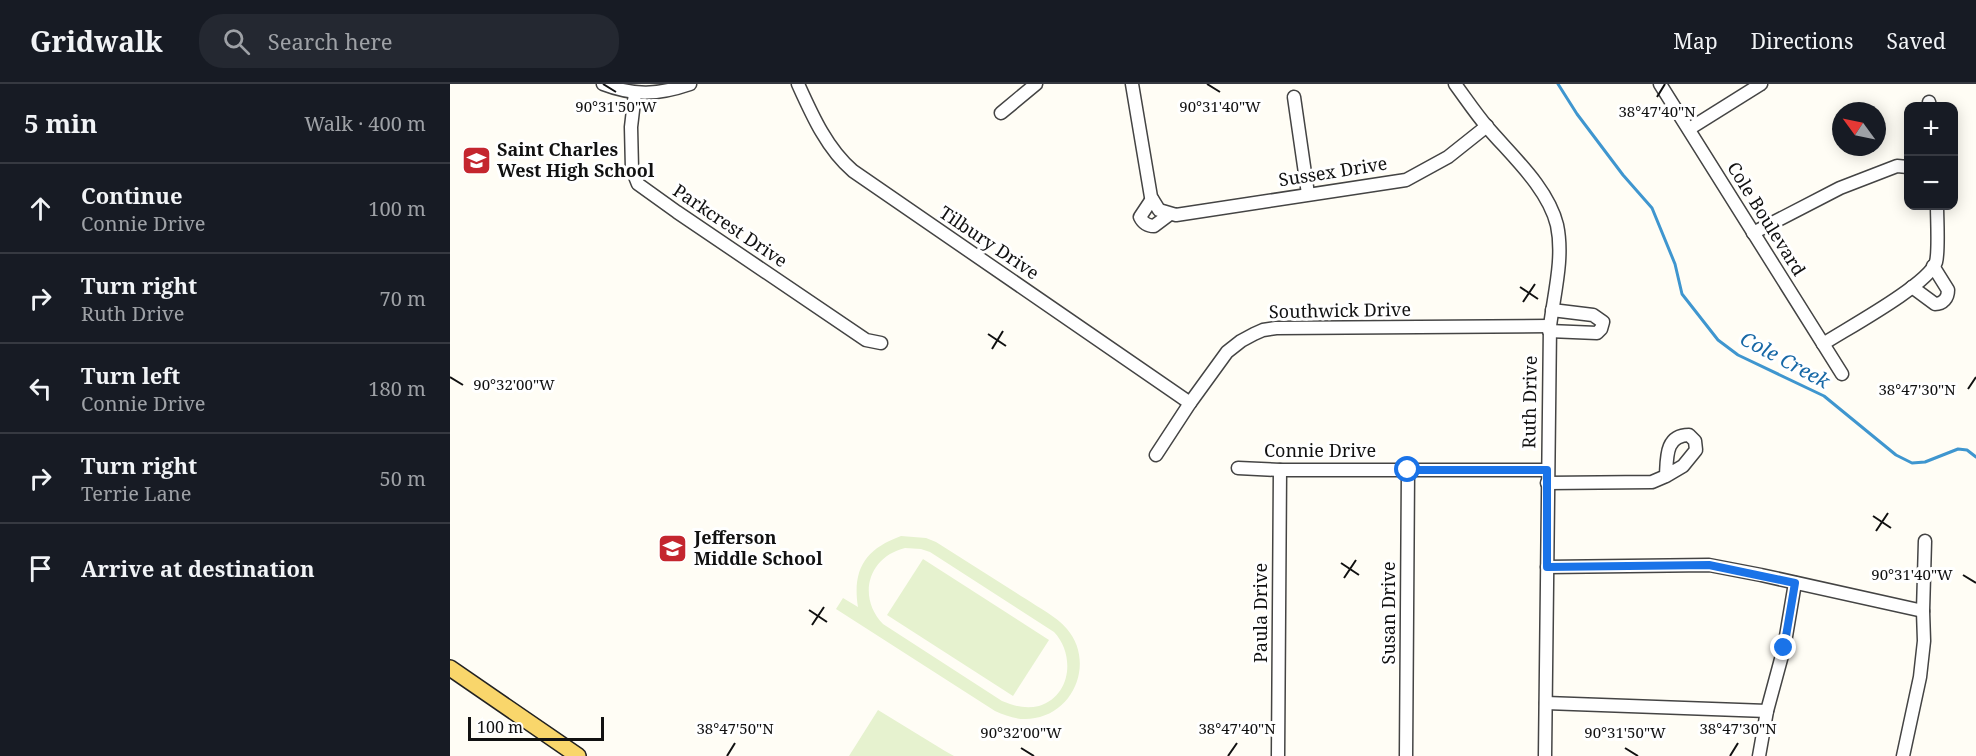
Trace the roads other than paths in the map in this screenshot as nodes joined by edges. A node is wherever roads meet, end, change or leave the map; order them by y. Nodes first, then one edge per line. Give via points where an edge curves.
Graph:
1 (603, 84) edge
2 (690, 84) edge
3 (798, 84) edge
4 (1036, 84) edge
5 (1132, 84) edge
6 (1455, 84) edge
7 (1660, 84) edge
8 (1761, 84) edge
9 (634, 93) junction
10 (1294, 97) dead end
11 (1001, 113) dead end
12 (1487, 126) junction
13 (1689, 129) junction
14 (1904, 167) edge
15 (1308, 194) junction
16 (1152, 199) junction
17 (1937, 210) edge
18 (1170, 214) junction
19 (1753, 233) junction
20 (1933, 266) junction
21 (1912, 287) junction
22 (1552, 310) junction
23 (1550, 328) junction
24 (881, 343) dead end
25 (1823, 344) junction
26 (1842, 374) dead end
27 (1191, 403) junction
28 (1156, 455) dead end
29 (1238, 468) dead end
30 (1280, 470) junction
31 (1408, 470) junction
32 (1666, 476) dead end
33 (1547, 477) junction
34 (1925, 541) dead end
35 (1547, 567) junction
36 (1795, 583) junction
37 (1923, 611) junction
38 (450, 668) edge
39 (1546, 703) junction
40 (1767, 711) junction
41 (578, 756) edge
42 (1278, 756) edge
43 (1406, 756) edge
44 (1545, 756) edge
45 (1759, 756) edge
46 (1903, 756) edge

1 - 9 street
2 - 9 street via 667,91
3 - 27 street, Tilbury Drive via 813,118 841,161 853,171
4 - 11 street
5 - 16 street, Sussex Drive
6 - 12 street, Ruth Drive
7 - 13 street, Cole Boulevard
8 - 13 street
9 - 24 street, Parkcrest Drive via 632,169 638,184 866,340
10 - 15 street
12 - 15 street, Sussex Drive via 1448,157 1406,180
12 - 22 street, Ruth Drive via 1527,170 1556,224 1558,268
13 - 19 street, Cole Boulevard
14 - 19 street via 1840,188
15 - 18 street, Sussex Drive
16 - 18 street via 1159,210
16 - 18 street, Sussex Drive via 1140,217 1142,221 1154,226
17 - 20 street
19 - 25 street, Cole Boulevard
20 - 21 street
20 - 21 street via 1948,290 1944,301 1935,304
21 - 25 street
22 - 23 street, Ruth Drive
22 - 23 street, Southwick Drive via 1593,315 1603,322 1597,333
23 - 27 street, Southwick Drive via 1263,330 1227,352
23 - 33 street, Ruth Drive
25 - 26 street, Cole Boulevard
27 - 28 street, Southwick Drive
29 - 30 street, Connie Drive
30 - 31 street, Connie Drive
30 - 42 street, Paula Drive
31 - 33 street, Connie Drive
31 - 43 street, Susan Drive
32 - 33 street, Connie Drive via 1652,482
33 - 35 street, Ruth Drive
34 - 37 street
35 - 36 street via 1709,565
35 - 39 street, Ruth Drive
36 - 37 street
36 - 40 street via 1784,648
37 - 46 street via 1920,677
38 - 41 main road
39 - 40 street
39 - 44 street, Ruth Drive
40 - 45 street

